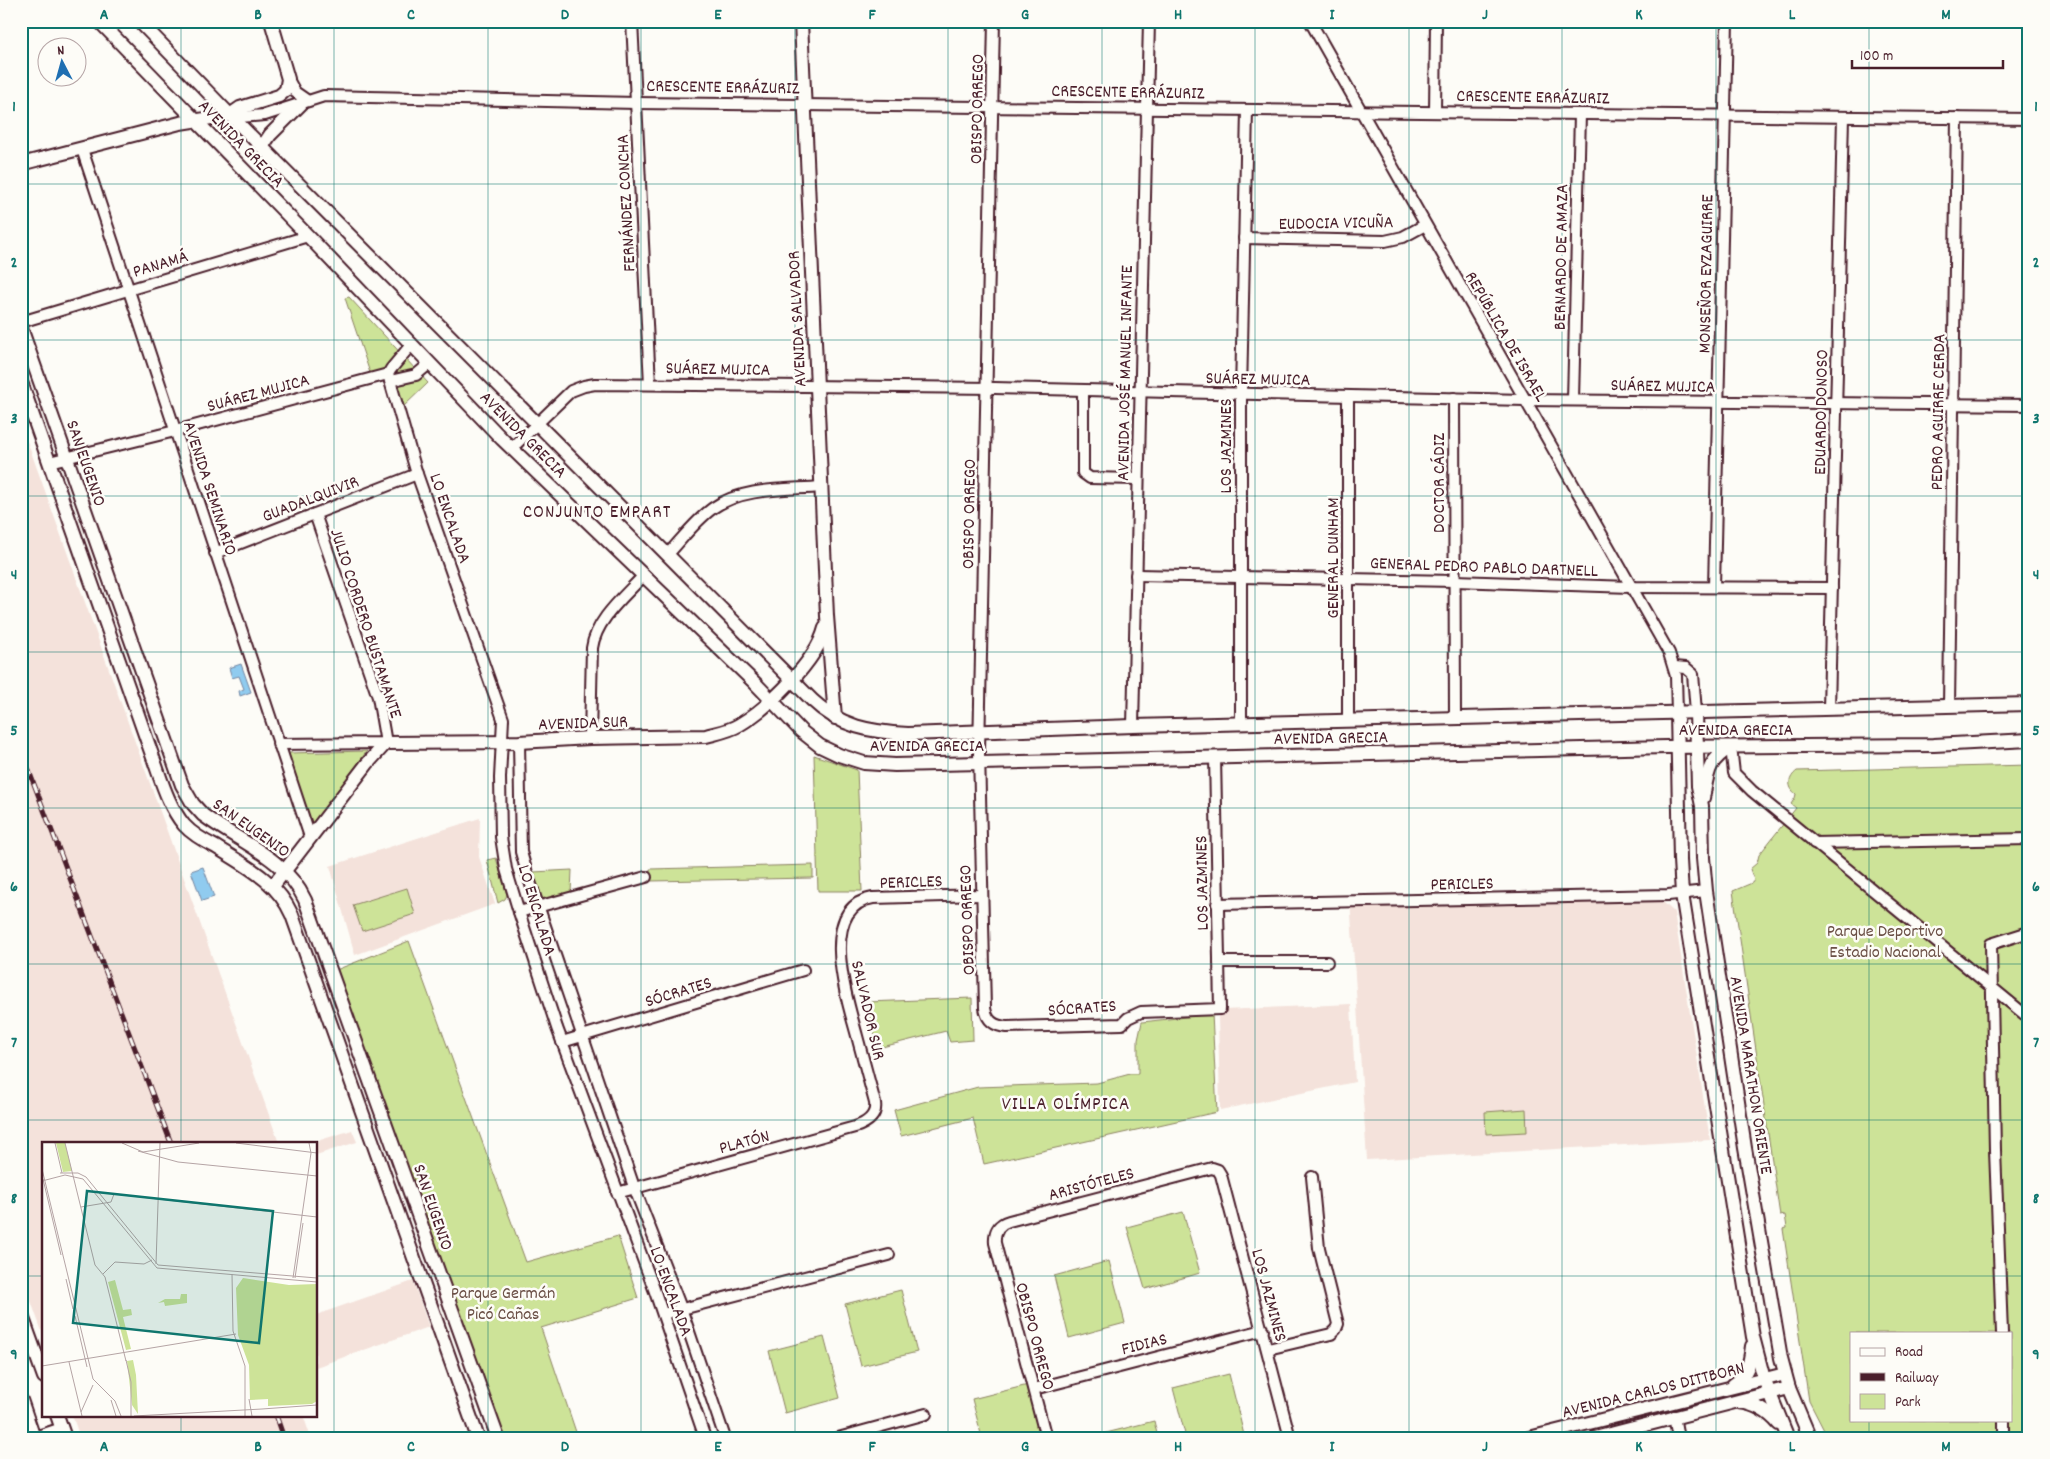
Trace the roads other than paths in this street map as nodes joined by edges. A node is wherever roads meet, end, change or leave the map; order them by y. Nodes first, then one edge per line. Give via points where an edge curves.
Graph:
1 (99, 21) edge
2 (139, 21) edge
3 (271, 21) edge
4 (632, 21) edge
5 (801, 21) edge
6 (994, 21) edge
7 (1149, 21) edge
8 (1310, 21) edge
9 (1436, 21) edge
10 (1727, 21) edge
11 (288, 79) junction
12 (304, 102) junction
13 (636, 102) junction
14 (804, 104) junction
15 (993, 107) junction
16 (1147, 109) junction
17 (1247, 110) junction
18 (1360, 111) junction
19 (1435, 112) junction
20 (1580, 114) junction
21 (230, 115) junction
22 (1725, 115) junction
23 (1843, 117) junction
24 (1957, 118) junction
25 (2029, 119) edge
26 (196, 120) junction
27 (262, 147) junction
28 (82, 149) junction
29 (21, 164) edge
30 (1425, 225) junction
31 (308, 236) junction
32 (1244, 238) junction
33 (130, 290) junction
34 (21, 322) edge
35 (21, 328) edge
36 (411, 345) junction
37 (429, 364) junction
38 (389, 378) junction
39 (21, 382) edge
40 (650, 384) junction
41 (817, 385) junction
42 (986, 388) junction
43 (1083, 390) junction
44 (1140, 391) junction
45 (1241, 394) junction
46 (1348, 396) junction
47 (1454, 398) junction
48 (1525, 400) junction
49 (1573, 400) junction
50 (1718, 402) junction
51 (1836, 403) junction
52 (1953, 404) junction
53 (2029, 405) edge
54 (537, 423) junction
55 (175, 431) junction
56 (512, 448) junction
57 (66, 457) junction
58 (49, 462) junction
59 (417, 474) junction
60 (1138, 479) junction
61 (821, 487) junction
62 (315, 514) junction
63 (215, 553) junction
64 (668, 554) junction
65 (103, 562) junction
66 (86, 568) junction
67 (644, 575) junction
68 (1136, 575) junction
69 (1241, 577) junction
70 (1348, 579) junction
71 (1455, 581) junction
72 (1631, 587) junction
73 (1714, 587) junction
74 (1832, 588) junction
75 (827, 616) junction
76 (1675, 667) junction
77 (792, 679) junction
78 (771, 700) junction
79 (2029, 704) edge
80 (1949, 706) junction
81 (1829, 709) junction
82 (1677, 712) junction
83 (1696, 712) junction
84 (834, 718) junction
85 (1455, 718) junction
86 (158, 719) junction
87 (1348, 720) junction
88 (141, 723) junction
89 (1241, 723) junction
90 (1133, 726) junction
91 (980, 731) junction
92 (590, 738) junction
93 (2029, 740) edge
94 (519, 742) junction
95 (386, 743) junction
96 (502, 743) junction
97 (278, 744) junction
98 (1678, 747) junction
99 (1696, 747) junction
100 (1731, 747) junction
101 (1215, 757) junction
102 (980, 763) junction
103 (1702, 806) junction
104 (310, 838) junction
105 (2029, 839) edge
106 (1814, 843) junction
107 (1703, 858) junction
108 (1680, 860) junction
109 (285, 870) junction
110 (646, 877) dead end
111 (273, 886) junction
112 (1706, 891) junction
113 (1682, 894) junction
114 (981, 895) junction
115 (1217, 904) junction
116 (538, 906) junction
117 (519, 912) junction
118 (847, 915) joint
119 (2029, 932) edge
120 (301, 940) junction
121 (321, 941) junction
122 (1219, 962) junction
123 (1327, 962) dead end
124 (804, 970) dead end
125 (1993, 988) junction
126 (985, 1008) joint
127 (1220, 1009) joint
128 (2029, 1018) edge
129 (584, 1036) junction
130 (562, 1042) junction
131 (875, 1113) joint
132 (1210, 1168) joint
133 (1312, 1176) dead end
134 (634, 1187) junction
135 (617, 1192) junction
136 (995, 1243) joint
137 (889, 1255) dead end
138 (1764, 1262) junction
139 (1741, 1266) junction
140 (436, 1267) junction
141 (420, 1274) junction
142 (447, 1296) junction
143 (430, 1302) junction
144 (681, 1308) junction
145 (21, 1313) edge
146 (663, 1314) junction
147 (1263, 1330) junction
148 (2002, 1332) edge
149 (1753, 1337) junction
150 (1268, 1350) junction
151 (42, 1372) edge
152 (1784, 1374) junction
153 (1764, 1379) junction
154 (1726, 1388) junction
155 (1788, 1388) junction
156 (1034, 1389) junction
157 (1768, 1392) junction
158 (21, 1400) edge
159 (1729, 1402) junction
160 (926, 1414) dead end
161 (57, 1416) edge
162 (1674, 1416) junction
163 (2004, 1422) edge
164 (64, 1433) edge
165 (1786, 1434) edge
166 (1597, 1437) edge
167 (34, 1438) edge
168 (478, 1438) edge
169 (498, 1438) edge
170 (705, 1438) edge
171 (725, 1438) edge
172 (838, 1438) edge
173 (1046, 1438) edge
174 (1290, 1438) edge
175 (1529, 1438) edge
176 (1678, 1438) edge
177 (1810, 1438) edge
178 (2004, 1438) edge

1 - 26 main road, AVENIDA GRECIA
2 - 21 main road, AVENIDA GRECIA
3 - 11 main road
4 - 13 street, FERNÁNDEZ CONCHA
5 - 14 main road, AVENIDA SALVADOR
6 - 15 street, OBISPO ORREGO
7 - 16 street, AVENIDA JOSÉ MANUEL INFANTE
8 - 18 street, REPÚBLICA DE ISRAEL
9 - 19 street
10 - 22 street, MONSEÑOR EYZAGUIRRE
11 - 12 street
11 - 21 main road, CRESCENTE ERRÁZURIZ via 286,90 279,96 240,108
12 - 13 street, CRESCENTE ERRÁZURIZ via 324,96
12 - 21 street, CRESCENTE ERRÁZURIZ via 265,115
12 - 27 main road
13 - 14 street, CRESCENTE ERRÁZURIZ
13 - 40 street, FERNÁNDEZ CONCHA
14 - 15 street, CRESCENTE ERRÁZURIZ
14 - 41 main road, AVENIDA SALVADOR
15 - 16 street, CRESCENTE ERRÁZURIZ
15 - 42 street, OBISPO ORREGO
16 - 17 street, CRESCENTE ERRÁZURIZ
16 - 44 street, AVENIDA JOSÉ MANUEL INFANTE
17 - 18 street, CRESCENTE ERRÁZURIZ
17 - 32 street, LOS JAZMINES
18 - 19 street, CRESCENTE ERRÁZURIZ
18 - 30 street, REPÚBLICA DE ISRAEL
19 - 20 street, CRESCENTE ERRÁZURIZ
20 - 22 street, CRESCENTE ERRÁZURIZ
20 - 49 street, BERNARDO DE AMAZA
21 - 26 main road, CRESCENTE ERRÁZURIZ
21 - 27 main road, AVENIDA GRECIA
22 - 23 street, CRESCENTE ERRÁZURIZ
22 - 50 street, MONSEÑOR EYZAGUIRRE
23 - 24 street, CRESCENTE ERRÁZURIZ
23 - 51 street, EDUARDO DONOSO
24 - 25 street, CRESCENTE ERRÁZURIZ
24 - 52 street, PEDRO AGUIRRE CERDA
26 - 28 main road, CRESCENTE ERRÁZURIZ
26 - 31 main road, AVENIDA GRECIA
27 - 54 main road, AVENIDA GRECIA
28 - 29 main road, CRESCENTE ERRÁZURIZ
28 - 33 street, AVENIDA SEMINARIO
30 - 32 street, EUDOCIA VICUÑA via 1402,237 1385,241
30 - 48 street, REPÚBLICA DE ISRAEL
31 - 33 street, PANAMÁ
31 - 36 main road, AVENIDA GRECIA
32 - 45 street, LOS JAZMINES
33 - 34 street, PANAMÁ
33 - 55 street, AVENIDA SEMINARIO
35 - 57 main road, SAN EUGENIO
36 - 37 main road, AVENIDA GRECIA
36 - 38 street via 391,369
37 - 38 street via 416,375
37 - 56 main road, AVENIDA GRECIA
38 - 55 street, SUÁREZ MUJICA
38 - 59 street, LO ENCALADA
39 - 58 main road, SAN EUGENIO
40 - 41 street, SUÁREZ MUJICA
40 - 54 street, SUÁREZ MUJICA via 580,387
41 - 42 street, SUÁREZ MUJICA
41 - 61 main road, AVENIDA SALVADOR
42 - 43 street, SUÁREZ MUJICA
42 - 91 street, OBISPO ORREGO
43 - 44 street, SUÁREZ MUJICA
43 - 60 street via 1083,473 1090,478
44 - 45 street, SUÁREZ MUJICA
44 - 60 street, AVENIDA JOSÉ MANUEL INFANTE
45 - 46 street, SUÁREZ MUJICA
45 - 69 street, LOS JAZMINES
46 - 47 street, SUÁREZ MUJICA
46 - 70 street, GENERAL DUNHAM
47 - 48 street, SUÁREZ MUJICA
47 - 71 street, DOCTOR CÁDIZ
48 - 49 street, SUÁREZ MUJICA
48 - 72 street, REPÚBLICA DE ISRAEL
49 - 50 street, SUÁREZ MUJICA
50 - 51 street, SUÁREZ MUJICA
50 - 73 street, MONSEÑOR EYZAGUIRRE
51 - 52 street, SUÁREZ MUJICA
51 - 74 street, EDUARDO DONOSO
52 - 53 street, SUÁREZ MUJICA
52 - 80 street, PEDRO AGUIRRE CERDA
54 - 56 street, SUÁREZ MUJICA
54 - 64 main road, AVENIDA GRECIA
55 - 57 street, SUÁREZ MUJICA
55 - 63 street, AVENIDA SEMINARIO
56 - 67 main road, AVENIDA GRECIA
57 - 58 street, SUÁREZ MUJICA
57 - 65 main road, SAN EUGENIO
58 - 66 main road, SAN EUGENIO
59 - 62 street, GUADALQUIVIR
59 - 96 street, LO ENCALADA via 500,708
60 - 68 street, AVENIDA JOSÉ MANUEL INFANTE
61 - 64 street via 749,493 732,498 704,515
61 - 75 main road, AVENIDA SALVADOR
62 - 63 street, GUADALQUIVIR
62 - 95 street, JULIO CORDERO BUSTAMANTE via 378,698
63 - 97 street, AVENIDA SEMINARIO
64 - 77 main road, AVENIDA GRECIA
65 - 66 main road
65 - 86 main road, SAN EUGENIO
66 - 88 main road, SAN EUGENIO
67 - 78 main road, AVENIDA GRECIA
67 - 92 street via 603,621 594,639
68 - 69 street, GENERAL PEDRO PABLO DARTNELL
68 - 90 street, AVENIDA JOSÉ MANUEL INFANTE
69 - 70 street, GENERAL PEDRO PABLO DARTNELL
69 - 89 street, LOS JAZMINES
70 - 71 street, GENERAL PEDRO PABLO DARTNELL
70 - 87 street, GENERAL DUNHAM
71 - 72 street, GENERAL PEDRO PABLO DARTNELL
71 - 85 street, DOCTOR CÁDIZ
72 - 73 street, GENERAL PEDRO PABLO DARTNELL
72 - 76 street, REPÚBLICA DE ISRAEL
73 - 74 street, GENERAL PEDRO PABLO DARTNELL
74 - 81 street, EDUARDO DONOSO
75 - 77 main road, AVENIDA SALVADOR via 820,643
75 - 84 main road, AVENIDA SALVADOR
76 - 82 street, REPÚBLICA DE ISRAEL
76 - 83 street via 1686,668 1693,674
77 - 78 main road, AVENIDA SALVADOR
77 - 84 main road, AVENIDA GRECIA
78 - 92 main road, AVENIDA SUR via 738,725 706,736
78 - 102 main road, AVENIDA GRECIA via 814,742 848,759 884,765
79 - 80 main road, AVENIDA GRECIA
80 - 81 main road, AVENIDA GRECIA
81 - 83 main road, AVENIDA GRECIA
82 - 83 main road, AVENIDA GRECIA
82 - 85 main road, AVENIDA GRECIA
82 - 98 main road
83 - 99 main road, AVENIDA MARATHON ORIENTE
84 - 91 main road, AVENIDA GRECIA via 855,727 887,733
85 - 87 main road, AVENIDA GRECIA
86 - 88 main road
86 - 109 main road, SAN EUGENIO via 178,777 193,804 206,818
87 - 89 main road, AVENIDA GRECIA
88 - 111 main road, SAN EUGENIO via 167,796 184,824 197,836 253,869
89 - 90 main road, AVENIDA GRECIA
90 - 91 main road, AVENIDA GRECIA
91 - 102 street, OBISPO ORREGO
92 - 94 main road, AVENIDA SUR
93 - 100 main road, AVENIDA GRECIA via 1934,746
94 - 96 main road, AVENIDA SUR
94 - 116 street, LO ENCALADA via 521,852
95 - 96 main road, AVENIDA SUR
95 - 97 street, AVENIDA SUR
95 - 104 main road
96 - 117 street, LO ENCALADA via 501,837 506,869
97 - 104 street, AVENIDA SEMINARIO
98 - 99 main road, AVENIDA GRECIA
98 - 101 main road, AVENIDA GRECIA
98 - 108 main road
99 - 100 main road, AVENIDA GRECIA
99 - 103 main road, AVENIDA MARATHON ORIENTE
100 - 103 main road via 1711,762
100 - 106 street via 1734,773
101 - 102 main road, AVENIDA GRECIA
101 - 115 street, LOS JAZMINES
102 - 114 street, OBISPO ORREGO
103 - 107 main road, AVENIDA MARATHON ORIENTE
104 - 109 main road
105 - 106 street
106 - 125 street
107 - 108 main road
107 - 112 main road, AVENIDA MARATHON ORIENTE
108 - 113 main road
109 - 111 main road
109 - 121 main road, SAN EUGENIO via 302,892
110 - 116 street
111 - 120 main road, SAN EUGENIO via 289,908
112 - 113 street, PERICLES
112 - 138 main road, AVENIDA MARATHON ORIENTE
113 - 115 street, PERICLES
113 - 139 main road
114 - 118 street, PERICLES via 867,898
114 - 126 street, OBISPO ORREGO
115 - 122 street, LOS JAZMINES
116 - 117 street
116 - 129 street, LO ENCALADA
117 - 130 street, LO ENCALADA
118 - 131 street, SALVADOR SUR via 840,951 841,974
119 - 125 street via 1991,944
120 - 121 main road via 313,934
120 - 141 main road, SAN EUGENIO
121 - 140 main road, SAN EUGENIO
122 - 123 street
122 - 127 street, LOS JAZMINES
124 - 129 street, SÓCRATES
125 - 128 street
125 - 148 street
126 - 127 street, SÓCRATES via 990,1020 999,1026 1122,1024 1141,1012
129 - 130 street, SÓCRATES
129 - 134 street, LO ENCALADA
130 - 135 street, LO ENCALADA
131 - 134 street, PLATÓN via 855,1127
132 - 136 street, ARISTÓTELES via 1005,1222 996,1230
132 - 147 street, LOS JAZMINES via 1222,1175
133 - 150 street via 1319,1248 1338,1324 1331,1334
134 - 135 street, PLATÓN
134 - 144 street, LO ENCALADA
135 - 146 street, LO ENCALADA
136 - 156 street, OBISPO ORREGO
137 - 144 street
138 - 139 main road
138 - 152 main road, AVENIDA MARATHON ORIENTE
139 - 149 main road
140 - 141 main road via 431,1276
140 - 142 main road, SAN EUGENIO
141 - 143 main road, SAN EUGENIO
142 - 143 main road via 437,1295
142 - 169 main road, SAN EUGENIO
143 - 168 main road, SAN EUGENIO
144 - 146 street
144 - 171 street, LO ENCALADA
145 - 151 main road
146 - 170 street, LO ENCALADA
147 - 150 street, LOS JAZMINES
147 - 156 street, FIDIAS
149 - 153 main road
149 - 154 main road via 1748,1368 1741,1379
150 - 174 street, LOS JAZMINES
152 - 153 main road, AVENIDA CARLOS DITTBORN
152 - 155 main road, AVENIDA MARATHON ORIENTE
153 - 154 main road, AVENIDA CARLOS DITTBORN
153 - 157 main road
154 - 175 main road, AVENIDA CARLOS DITTBORN
155 - 157 main road, AVENIDA CARLOS DITTBORN
155 - 177 main road, AVENIDA MARATHON ORIENTE
156 - 173 street, OBISPO ORREGO
157 - 159 main road, AVENIDA CARLOS DITTBORN
157 - 165 main road
158 - 167 main road
159 - 162 main road, AVENIDA CARLOS DITTBORN
159 - 165 main road via 1751,1403 1760,1407
160 - 172 street
161 - 164 main road
162 - 166 main road, AVENIDA CARLOS DITTBORN
162 - 176 street
163 - 178 street
164 - 167 street

